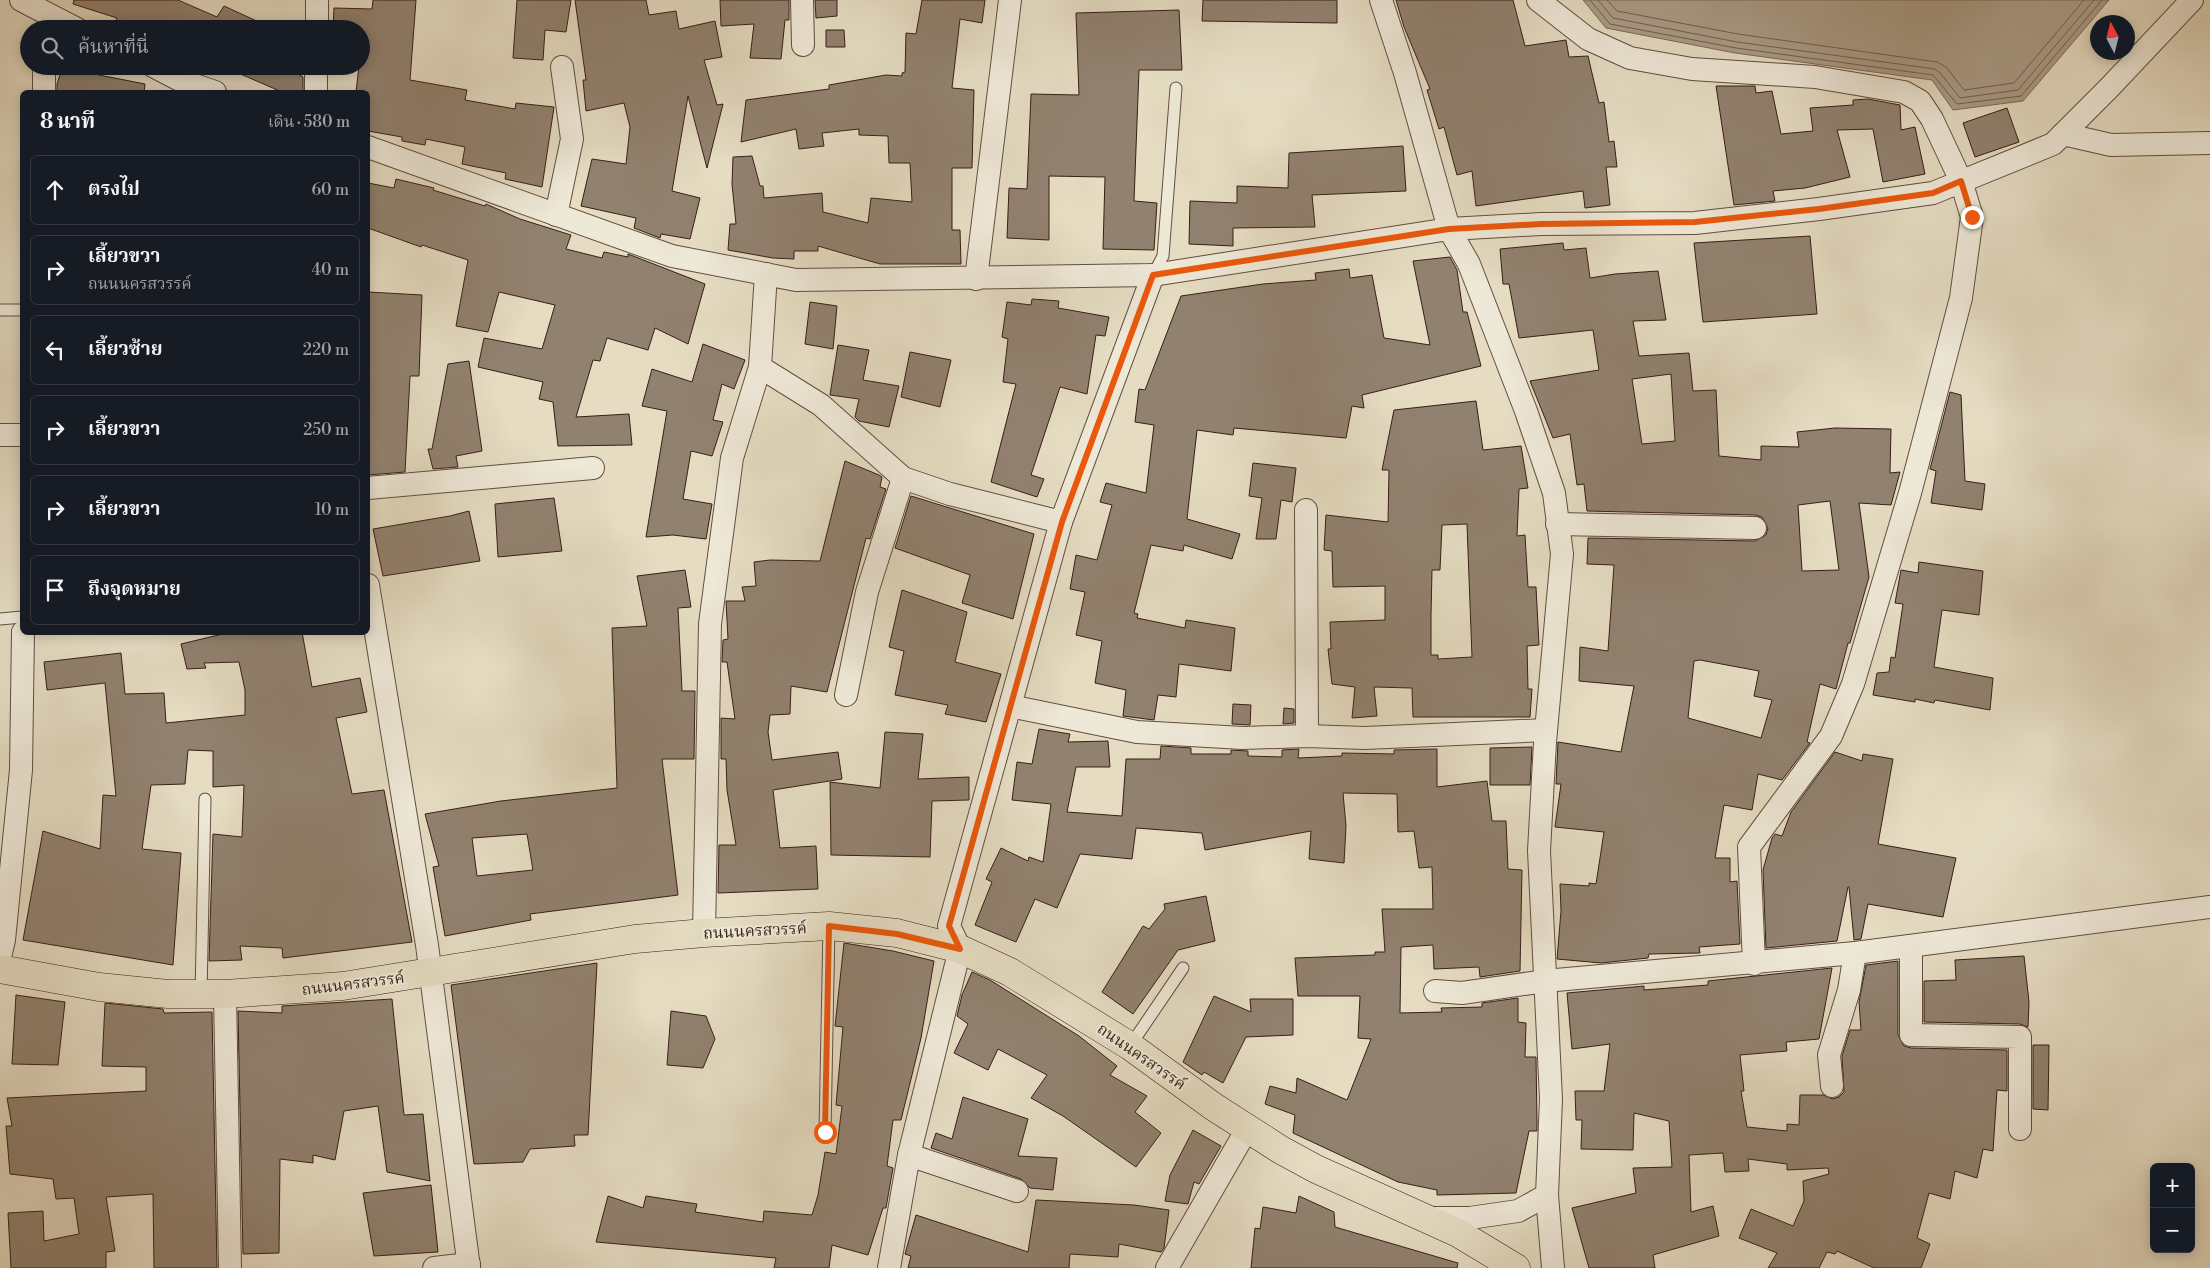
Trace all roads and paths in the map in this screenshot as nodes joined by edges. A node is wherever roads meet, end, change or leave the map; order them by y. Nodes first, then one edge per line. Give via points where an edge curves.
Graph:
1 (21, 0) edge
2 (317, 0) edge
3 (802, 0) edge
4 (1010, 0) edge
5 (1381, 0) edge
6 (1538, 0) edge
7 (2192, 0) edge
8 (51, 15) edge
9 (317, 20) edge
10 (804, 45) dead end
11 (562, 68) dead end
12 (44, 75) edge
13 (170, 75) edge
14 (316, 75) edge
15 (1176, 88) dead end
16 (44, 90) edge
17 (209, 90) edge
18 (316, 90) edge
19 (2063, 134) junction
20 (2210, 143) edge
21 (370, 148) edge
22 (1961, 181) junction
23 (556, 214) junction
24 (1449, 229) junction
25 (766, 274) junction
26 (1153, 275) junction
27 (976, 279) junction
28 (0, 310) edge
29 (20, 310) edge
30 (760, 367) junction
31 (0, 435) edge
32 (20, 435) edge
33 (593, 468) dead end
34 (903, 478) junction
35 (370, 488) edge
36 (1306, 510) dead end
37 (1062, 522) junction
38 (1557, 524) junction
39 (1755, 528) dead end
40 (370, 597) edge
41 (20, 616) edge
42 (0, 619) edge
43 (23, 635) edge
44 (846, 695) dead end
45 (1010, 706) junction
46 (1546, 730) junction
47 (1307, 736) junction
48 (205, 799) dead end
49 (2210, 907) edge
50 (829, 926) junction
51 (704, 933) junction
52 (1910, 946) junction
53 (960, 949) junction
54 (1855, 953) junction
55 (0, 957) edge
56 (1754, 964) junction
57 (1183, 968) dead end
58 (0, 969) edge
59 (430, 972) junction
60 (1546, 981) junction
61 (1435, 991) dead end
62 (213, 994) junction
63 (1130, 1046) junction
64 (1832, 1086) dead end
65 (1247, 1129) junction
66 (2020, 1129) dead end
67 (825, 1132) dead end
68 (909, 1155) junction
69 (1017, 1191) dead end
70 (1546, 1195) junction
71 (1424, 1218) junction
72 (469, 1266) edge
73 (230, 1268) edge
74 (434, 1268) edge
75 (889, 1268) edge
76 (1167, 1268) edge
77 (1516, 1268) edge
78 (1554, 1268) edge

1 - 8 street
2 - 9 street
3 - 10 street
4 - 27 street
5 - 24 street
6 - 22 street via 1588,39 1630,58 1692,69 1815,77 1904,92 1920,101 1932,119
7 - 19 street
11 - 23 street via 572,139
12 - 16 street
13 - 17 street
14 - 18 street
15 - 26 lane via 1163,256
19 - 20 street via 2111,145
19 - 22 street via 2053,144
21 - 23 street
22 - 24 street via 1933,193 1695,222
22 - 56 street via 1972,217 1961,298 1910,493 1853,684 1831,736 1749,847
23 - 25 street via 672,256
24 - 26 street
24 - 38 street via 1469,264 1526,411 1554,494
25 - 27 street via 796,280
25 - 30 street
26 - 27 street
26 - 37 street
28 - 29 lane
30 - 34 street via 821,405
30 - 51 street via 732,458 710,624
31 - 32 street
33 - 35 street
34 - 37 street via 950,494
34 - 44 street via 867,592
36 - 47 street
37 - 45 street
38 - 39 street
38 - 46 street via 1562,554
40 - 59 street
41 - 42 lane
43 - 55 street via 21,770
45 - 47 street via 1138,732 1243,738
45 - 53 street via 949,926
46 - 47 street via 1365,738
46 - 60 street via 1539,851
48 - 62 lane
49 - 52 street
50 - 51 main road, ถนนนครสวรรค์
50 - 53 main road, ถนนนครสวรรค์ via 897,934
50 - 67 lane
51 - 59 main road, ถนนนครสวรรค์ via 620,942
52 - 54 street
52 - 66 street via 1911,1035 2020,1037
53 - 63 main road, ถนนนครสวรรค์ via 1046,992
53 - 68 street
54 - 56 street
54 - 64 street via 1849,990 1830,1055
56 - 60 street
57 - 63 lane
58 - 62 main road, ถนนนครสวรรค์ via 99,987 168,994
59 - 62 main road, ถนนนครสวรรค์ via 342,986
59 - 72 street
60 - 61 street via 1462,993
60 - 70 street via 1551,1099
62 - 73 street
63 - 65 main road, ถนนนครสวรรค์
65 - 71 main road, ถนนนครสวรรค์ via 1316,1169
65 - 76 street
68 - 69 street
68 - 75 street
70 - 71 street via 1518,1211 1470,1218
70 - 78 street
71 - 77 main road, ถนนนครสวรรค์ via 1458,1233
72 - 74 street

